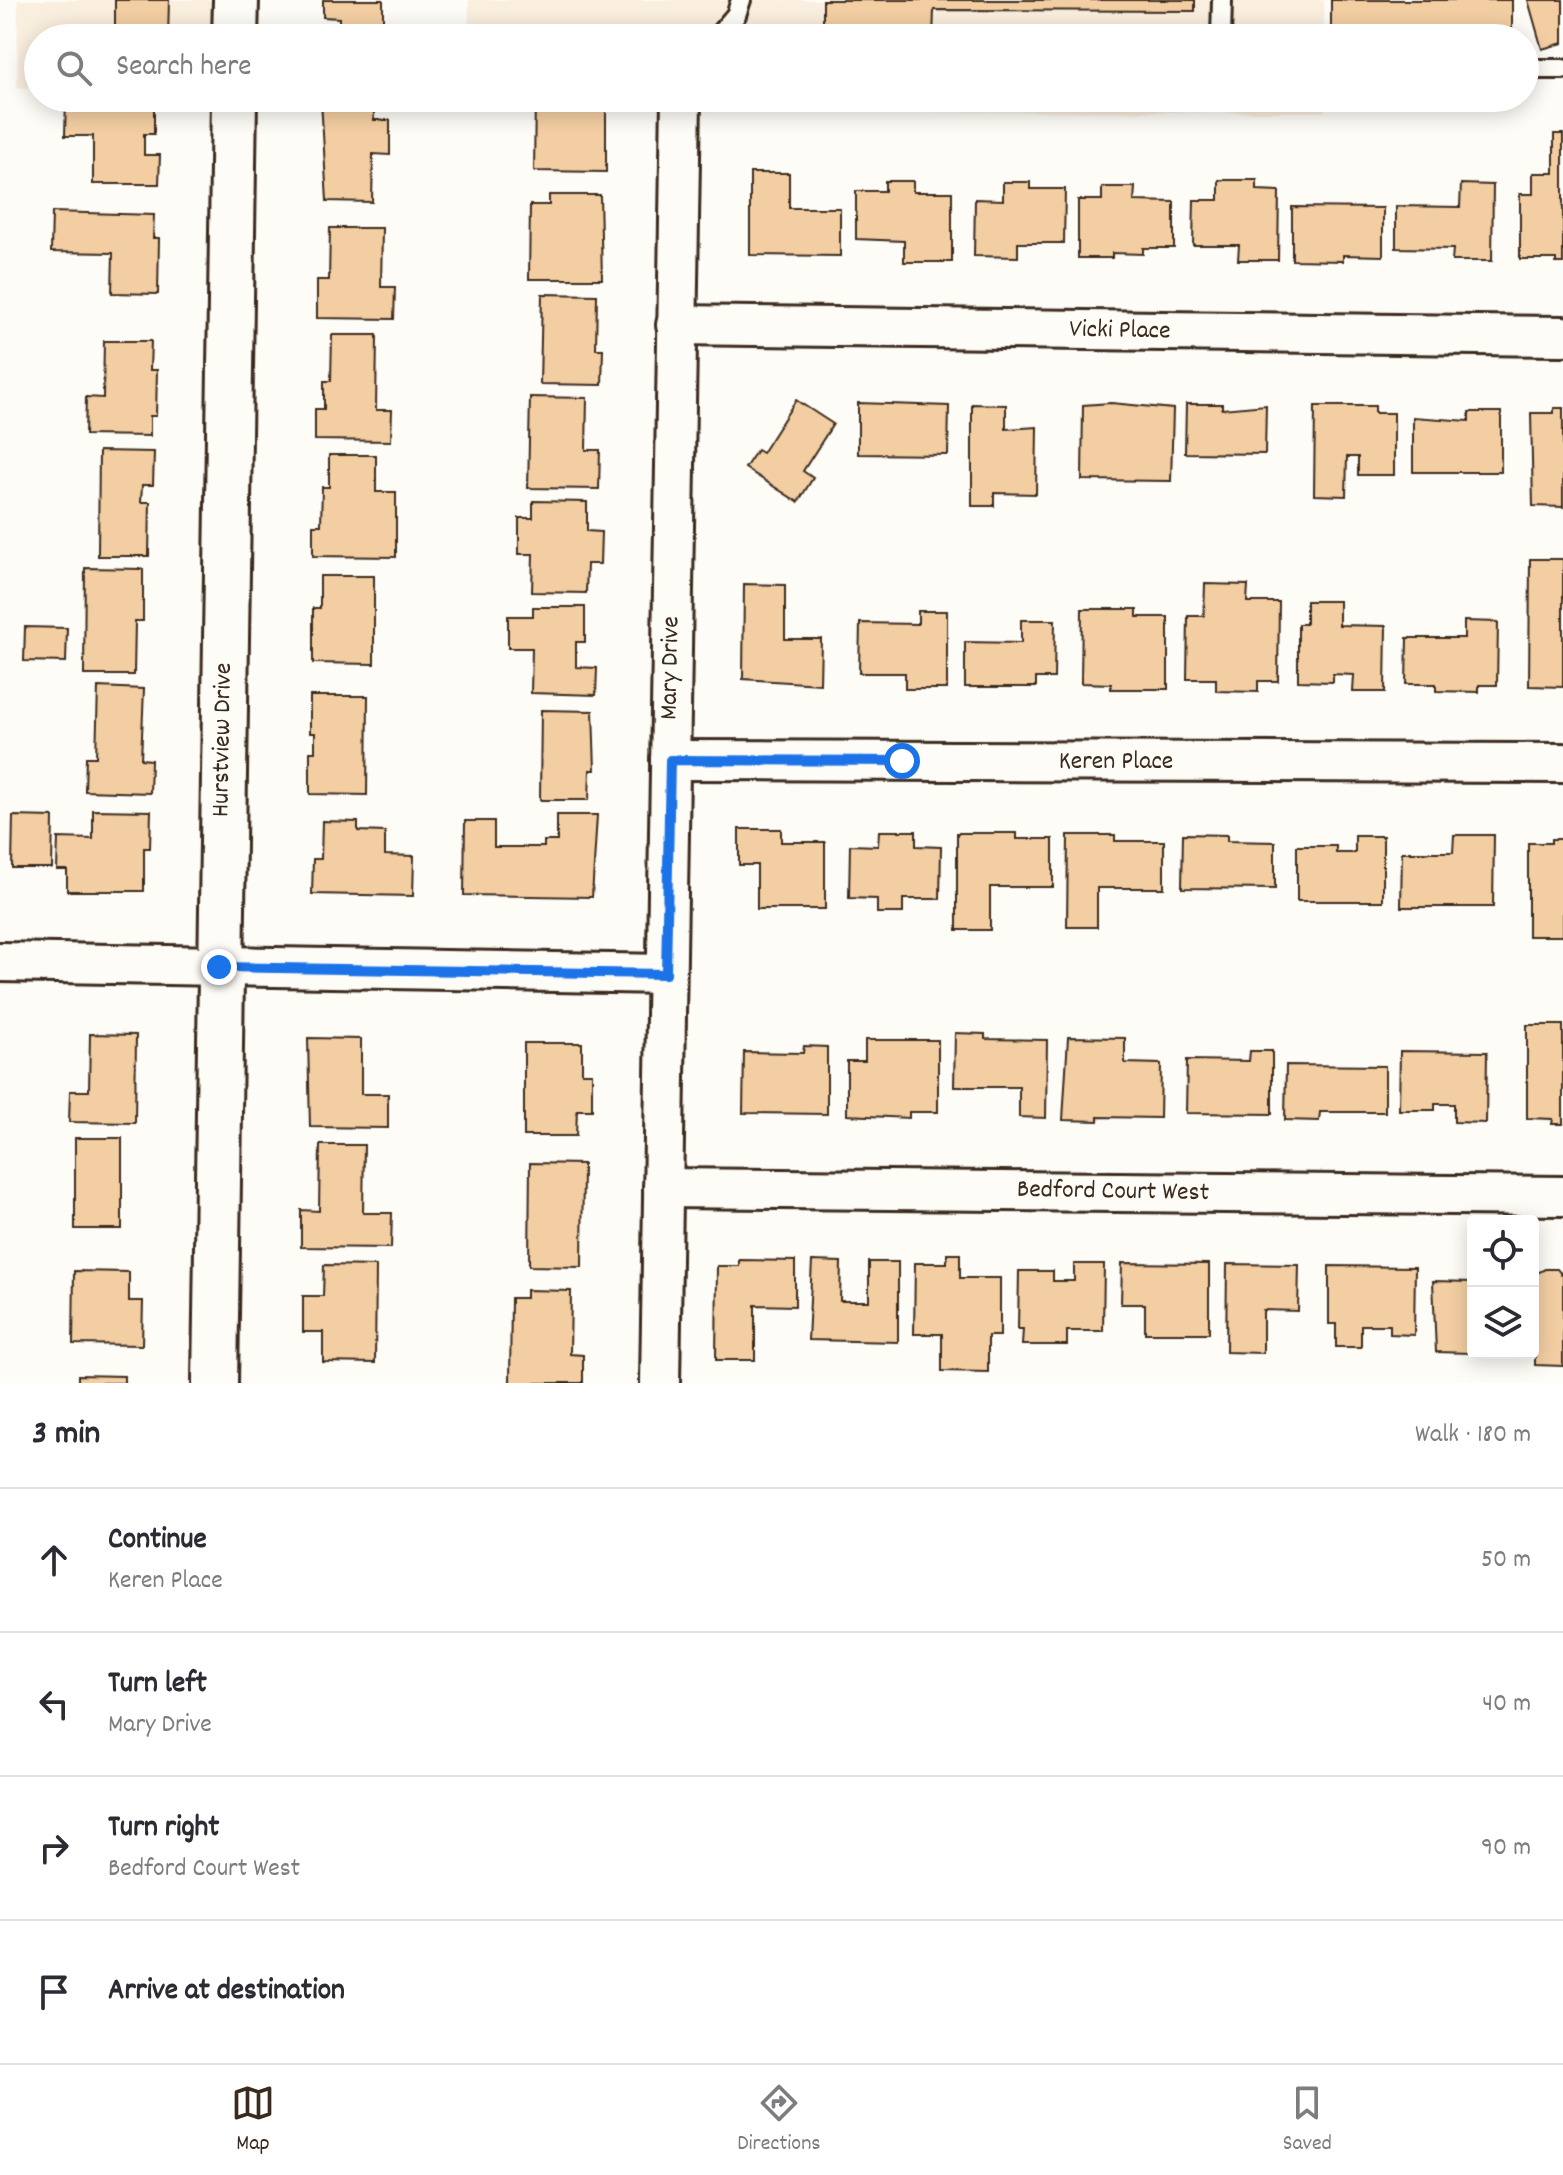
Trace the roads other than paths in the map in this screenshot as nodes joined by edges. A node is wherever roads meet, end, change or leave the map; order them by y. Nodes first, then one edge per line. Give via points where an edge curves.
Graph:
1 (236, 0) edge
2 (741, 0) edge
3 (1222, 0) edge
4 (235, 24) edge
5 (728, 24) edge
6 (1221, 24) edge
7 (1539, 69) edge
8 (1563, 69) edge
9 (234, 112) edge
10 (681, 112) edge
11 (676, 325) junction
12 (1563, 336) edge
13 (670, 760) junction
14 (1563, 763) edge
15 (0, 962) edge
16 (219, 967) junction
17 (666, 974) junction
18 (663, 1188) junction
19 (1563, 1196) edge
20 (215, 1383) edge
21 (660, 1383) edge

1 - 4 street
2 - 5 lane
3 - 6 lane
7 - 8 lane
9 - 16 street, Hurstview Drive
10 - 11 street, Mary Drive
11 - 12 street, Vicki Place
11 - 13 street, Mary Drive
13 - 14 street, Keren Place
13 - 17 street, Mary Drive
15 - 16 street
16 - 17 street
16 - 20 street, Hurstview Drive
17 - 18 street, Mary Drive
18 - 19 street, Bedford Court West
18 - 21 street, Mary Drive

